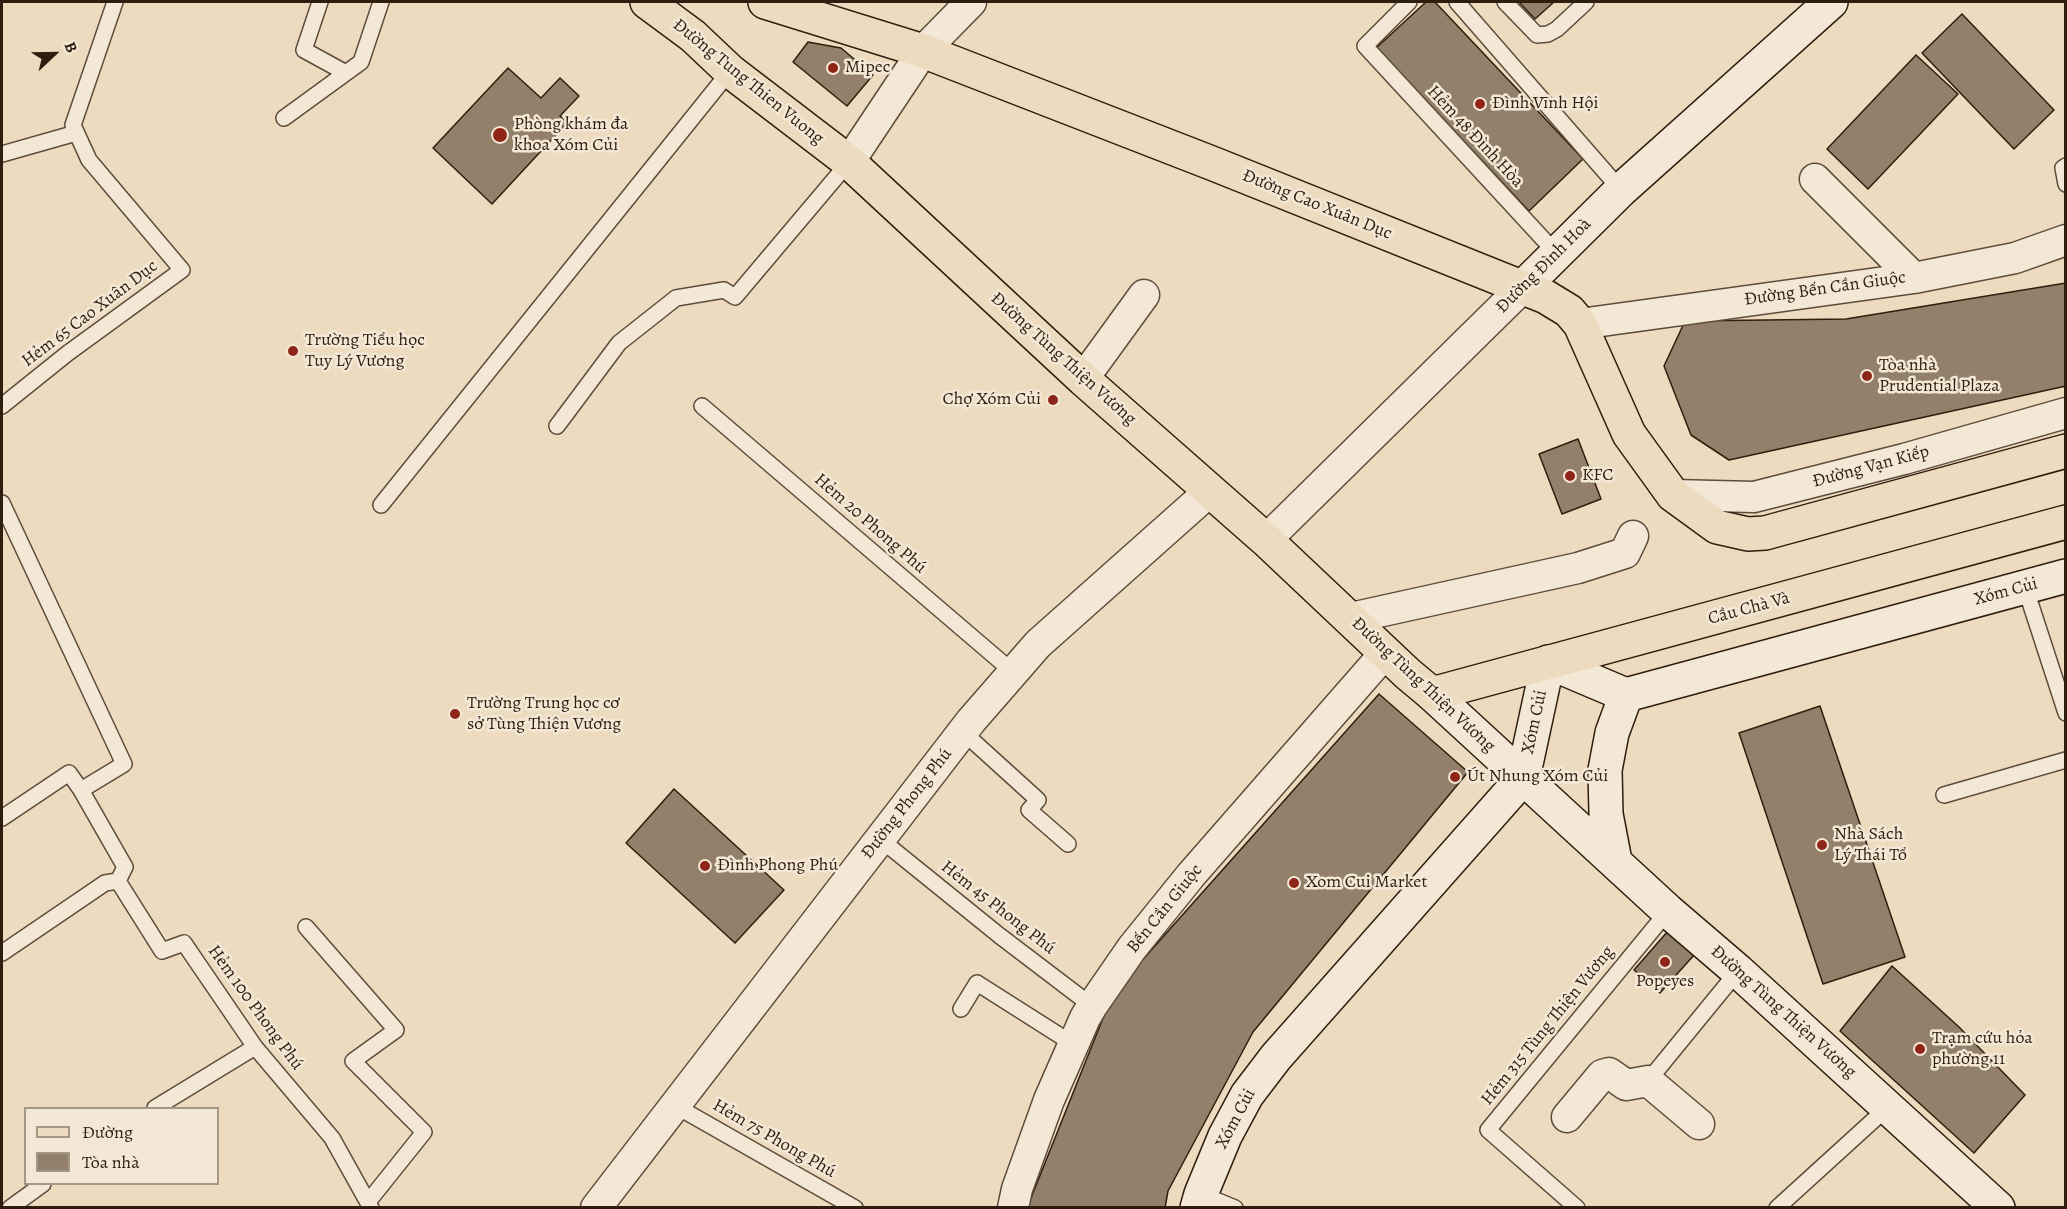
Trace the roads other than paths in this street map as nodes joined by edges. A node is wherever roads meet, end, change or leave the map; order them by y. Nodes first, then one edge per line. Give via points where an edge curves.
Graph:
1 (115, 2) edge
2 (320, 2) edge
3 (381, 2) edge
4 (647, 2) edge
5 (765, 2) edge
6 (971, 2) edge
7 (1409, 2) edge
8 (1456, 2) edge
9 (1505, 2) edge
10 (1586, 2) edge
11 (1831, 2) edge
12 (923, 51) junction
13 (730, 71) junction
14 (346, 73) junction
15 (284, 118) dead end
16 (76, 133) junction
17 (2, 154) edge
18 (849, 162) junction
19 (2066, 166) edge
20 (1815, 178) dead end
21 (2066, 184) edge
22 (1621, 190) junction
23 (2066, 240) edge
24 (1556, 254) junction
25 (1914, 278) junction
26 (1522, 288) junction
27 (1144, 295) dead end
28 (1580, 324) junction
29 (1083, 379) junction
30 (2, 406) edge
31 (702, 406) dead end
32 (2066, 413) edge
33 (557, 426) dead end
34 (2066, 451) edge
35 (1210, 491) junction
36 (1673, 495) junction
37 (2, 503) edge
38 (381, 504) dead end
39 (2066, 522) edge
40 (1633, 536) dead end
41 (1266, 540) junction
42 (2066, 576) edge
43 (2025, 587) junction
44 (1351, 618) junction
45 (1386, 652) junction
46 (1548, 662) junction
47 (1013, 672) junction
48 (1432, 694) junction
49 (1626, 695) junction
50 (2066, 713) edge
51 (963, 732) junction
52 (2066, 760) edge
53 (1523, 778) junction
54 (81, 790) junction
55 (1944, 795) dead end
56 (2, 819) edge
57 (880, 839) junction
58 (1068, 844) dead end
59 (1615, 861) junction
60 (118, 881) junction
61 (1668, 911) junction
62 (306, 927) dead end
63 (2, 953) edge
64 (1738, 970) junction
65 (1092, 1006) junction
66 (961, 1009) dead end
67 (1073, 1044) junction
68 (255, 1047) junction
69 (1648, 1081) junction
70 (674, 1105) junction
71 (157, 1107) edge
72 (1888, 1107) junction
73 (1567, 1117) dead end
74 (1699, 1124) dead end
75 (42, 1185) edge
76 (1199, 1201) edge
77 (370, 1205) edge
78 (601, 1206) edge
79 (1993, 1206) edge
80 (10, 1208) edge
81 (855, 1208) edge
82 (1013, 1208) edge
83 (1235, 1208) edge
84 (1577, 1208) edge
85 (1778, 1208) edge

1 - 16 lane via 73,125
2 - 14 lane via 304,50
3 - 14 lane via 361,62
4 - 13 main road, Đường Tung Thien Vuong via 693,36
5 - 12 main road, Đường Cao Xuân Dục
6 - 12 street
7 - 24 lane, Hẻm 48 Đình Hòa via 1365,46
8 - 22 lane
9 - 10 lane via 1537,35 1557,28
11 - 22 street, Đường Đình Hoà
12 - 18 street
12 - 26 main road, Đường Cao Xuân Dục
13 - 18 main road, Đường Tung Thien Vuong
13 - 38 lane
14 - 15 lane
16 - 17 lane
16 - 30 lane, Hẻm 65 Cao Xuân Dục via 89,160 182,270
18 - 29 main road, Đường Tùng Thiện Vương
18 - 33 lane via 735,297 724,290 676,298 619,343
19 - 21 lane
20 - 25 street
22 - 24 street, Đường Đình Hoà
23 - 25 street, Đường Bến Cần Giuộc via 2015,258
24 - 26 street, Đường Đình Hoà
25 - 28 street, Đường Bến Cần Giuộc
26 - 28 main road, Đường Cao Xuân Dục via 1569,311
26 - 41 street, Đường Đình Hoà
27 - 29 street
28 - 36 main road, Đường Cao Xuân Dục via 1629,434
29 - 35 main road, Đường Tùng Thiện Vương
31 - 47 lane, Hẻm 20 Phong Phú
32 - 36 street, Đường Vạn Kiếp via 1754,497
34 - 36 main road, Đường Cao Xuân Dục via 1765,533 1748,534 1717,527
35 - 41 main road, Đường Tùng Thiện Vương
35 - 47 street, Đường Phong Phú via 1038,644
37 - 54 lane via 124,764
39 - 46 main road, Cầu Chà Và
40 - 44 street via 1625,553 1578,568
41 - 44 main road, Đường Tùng Thiện Vương
42 - 43 street, Xóm Củi
43 - 49 street, Xóm Củi
43 - 50 lane
44 - 45 main road, Đường Tùng Thiện Vương
45 - 48 main road, Đường Tùng Thiện Vương
45 - 65 street, Bến Cần Giuộc via 1191,875 1132,948
46 - 48 main road, Cầu Chà Và
46 - 49 street, Xóm Củi
46 - 53 street, Xóm Củi
47 - 51 street, Đường Phong Phú
48 - 53 street, Đường Tùng Thiện Vương
49 - 59 street via 1612,732 1605,770 1606,814
51 - 57 street, Đường Phong Phú
51 - 58 lane via 1038,800 1029,810
52 - 55 lane
53 - 59 street, Đường Tùng Thiện Vương
53 - 76 street, Xóm Củi via 1270,1064 1247,1095 1225,1136
54 - 56 lane via 69,773
54 - 60 lane via 125,867
57 - 65 lane, Hẻm 45 Phong Phú
57 - 70 street, Đường Phong Phú
59 - 61 street, Đường Tùng Thiện Vương
60 - 63 lane via 105,883
60 - 68 lane, Hẻm 100 Phong Phú via 162,951 184,944
61 - 64 street, Đường Tùng Thiện Vương
61 - 84 lane, Hẻm 315 Tùng Thiện Vương via 1488,1130
62 - 77 lane via 396,1030 354,1061 424,1132
64 - 69 lane
64 - 72 street, Đường Tùng Thiện Vương
65 - 67 street, Bến Cần Giuộc
66 - 67 lane via 977,983
67 - 82 street, Bến Cần Giuộc via 1049,1100
68 - 71 lane
68 - 77 lane, Hẻm 100 Phong Phú via 332,1138
69 - 73 street via 1626,1085 1609,1073 1602,1075
69 - 74 street
70 - 78 street, Đường Phong Phú
70 - 81 lane, Hẻm 75 Phong Phú
72 - 79 street, Đường Tùng Thiện Vương
72 - 85 lane
75 - 80 lane
76 - 83 lane

